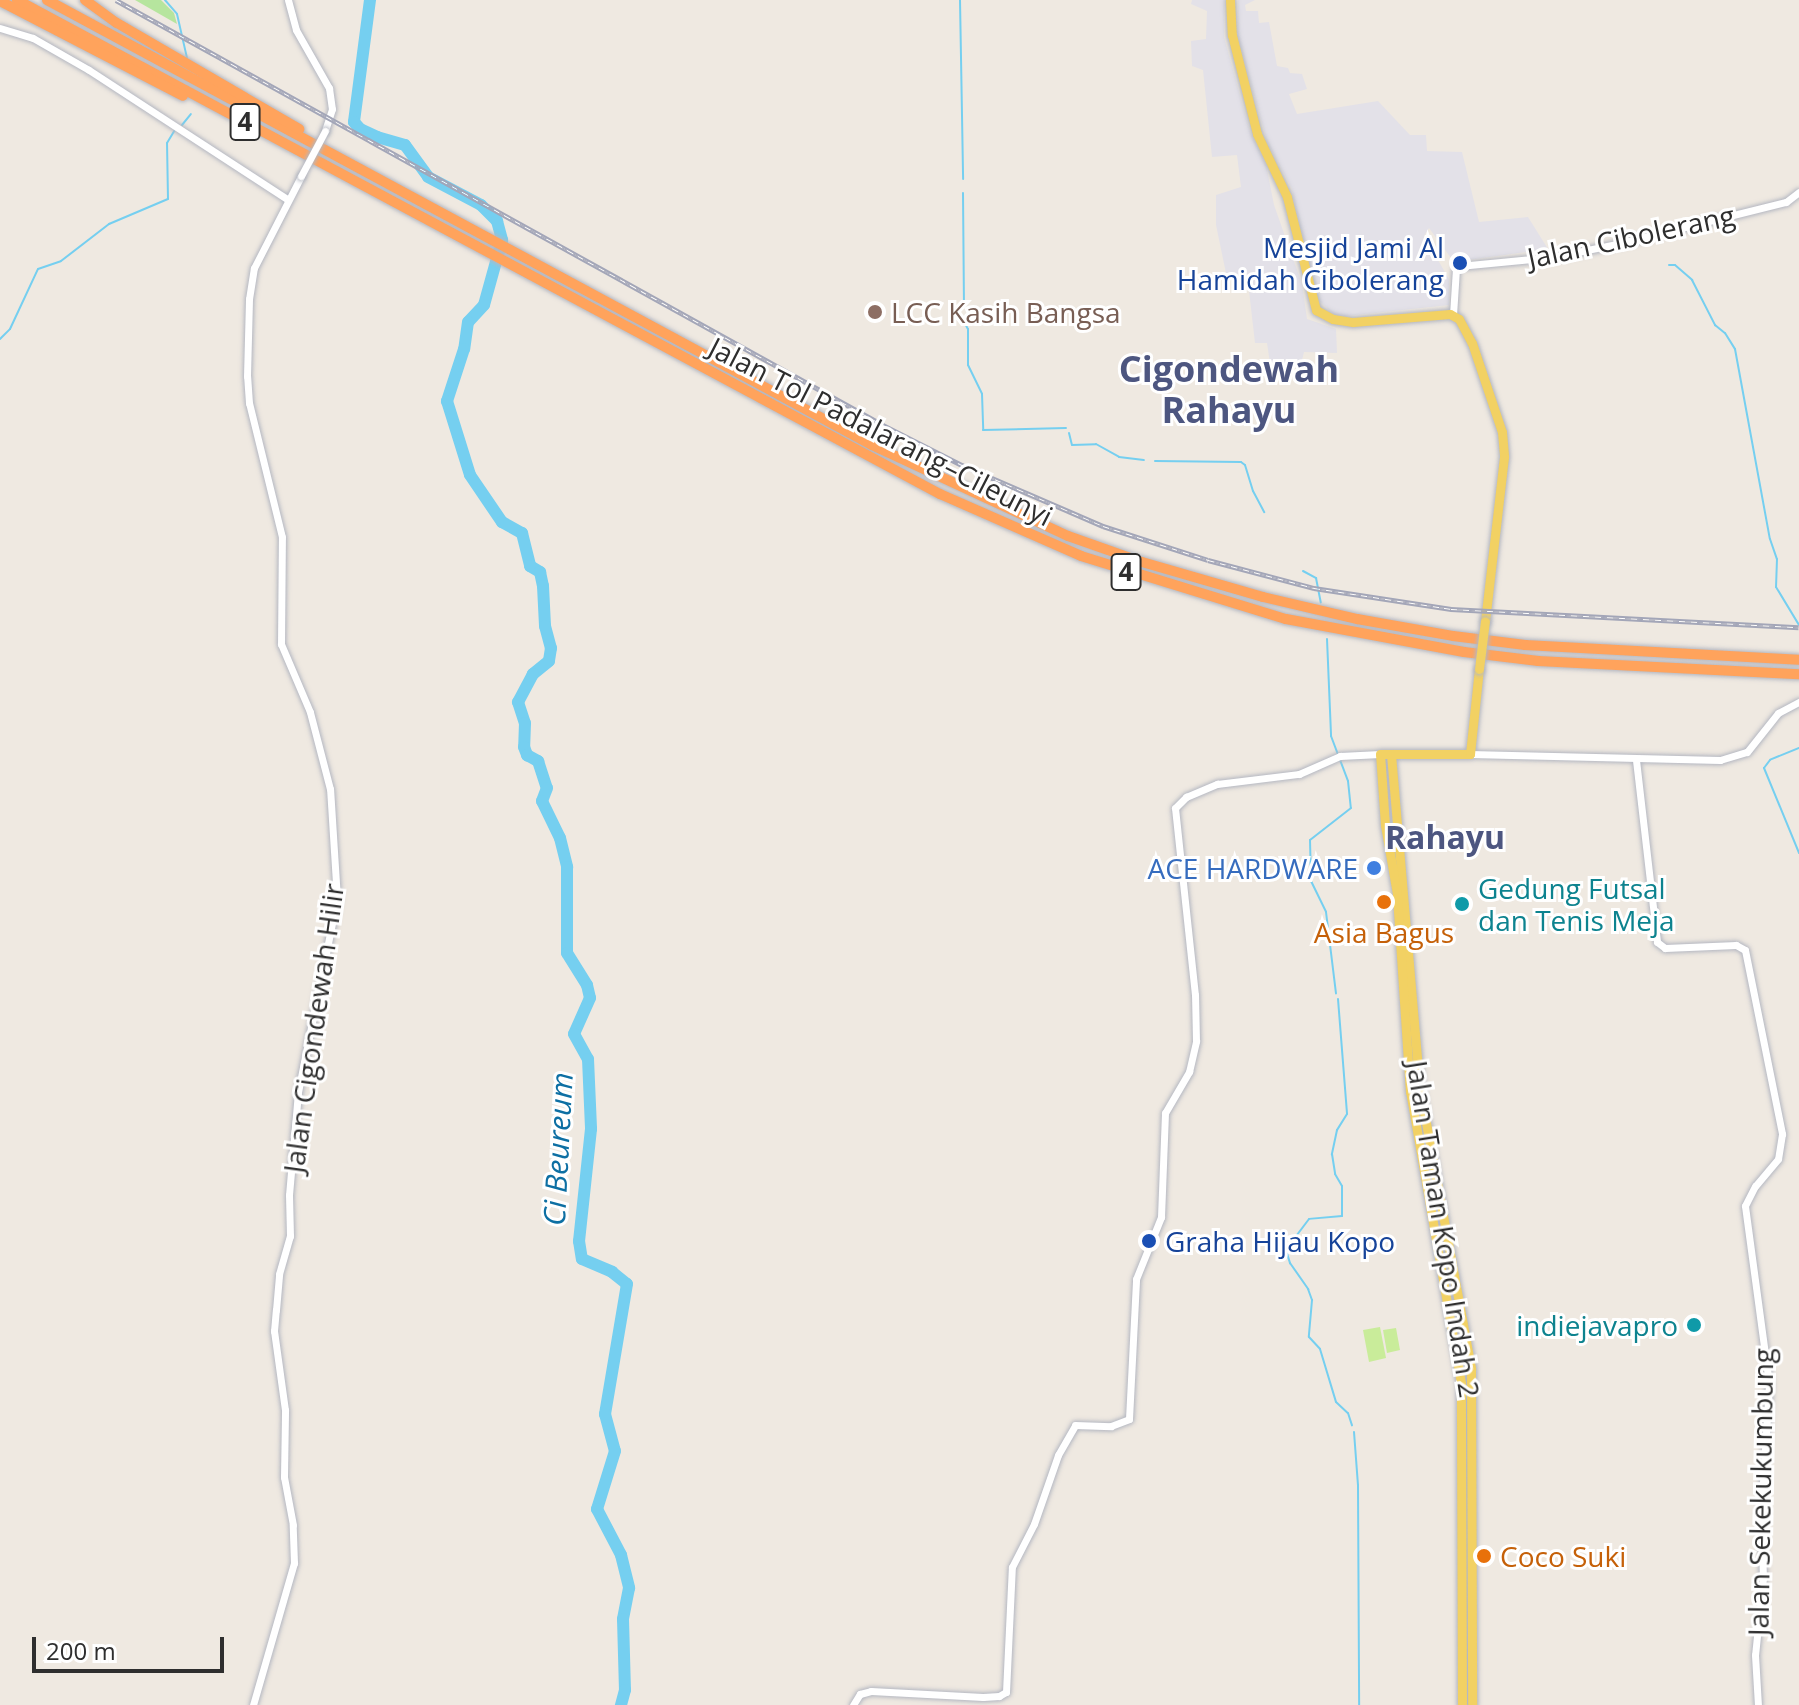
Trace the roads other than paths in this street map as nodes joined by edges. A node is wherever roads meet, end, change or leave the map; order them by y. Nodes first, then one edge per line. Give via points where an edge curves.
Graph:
1 (17, 0) edge
2 (47, 0) edge
3 (85, 0) edge
4 (288, 0) edge
5 (1230, 0) edge
6 (0, 4) edge
7 (0, 28) edge
8 (259, 130) junction
9 (345, 158) junction
10 (1799, 192) edge
11 (287, 199) junction
12 (1453, 315) junction
13 (1799, 660) edge
14 (1799, 674) edge
15 (1799, 702) edge
16 (1386, 754) junction
17 (1470, 754) junction
18 (1636, 760) junction
19 (1467, 1650) junction
20 (253, 1705) edge
21 (853, 1705) edge
22 (1462, 1705) edge
23 (1472, 1705) edge
24 (1758, 1705) edge

1 - 8 highway, Jalan Tol Padalarang–Cileunyi / 4
2 - 9 highway, Jalan Tol Padalarang–Cileunyi / 4
3 - 9 highway
4 - 11 street, Jalan Cigondewah Hilir, bridge via 296,30 329,88 332,109
5 - 12 main road via 1232,35 1257,134 1287,197 1316,310 1353,322
6 - 8 highway
7 - 11 street via 39,41
8 - 14 highway, Jalan Tol Padalarang–Cileunyi / 4 via 982,515 1137,576 1286,619 1464,652 1538,661
9 - 13 highway, Jalan Tol Padalarang–Cileunyi / 4 via 943,480 1019,516 1142,562 1303,606 1453,636
10 - 12 street, Jalan Cibolerang via 1786,202 1621,243 1553,257 1459,266
11 - 20 street, Jalan Cigondewah Hilir via 254,268 247,387 282,537 281,644 305,699 330,789 337,899 298,1092 290,1236 279,1276 274,1331 285,1410 284,1477 294,1563
12 - 17 main road, bridge via 1472,343 1502,432 1503,476
15 - 18 street via 1778,713 1739,757
16 - 17 main road
16 - 19 main road, Jalan Taman Kopo Indah 2 via 1410,1006 1410,1092 1461,1383
16 - 21 street via 1338,757 1299,774 1205,788 1175,808 1196,1041 1189,1072 1166,1109 1161,1217 1136,1279 1130,1414 1118,1425 1075,1425 1058,1455 1011,1570 1006,1692 983,1697 871,1691 860,1694
17 - 18 street
18 - 24 street, Jalan Sekekukumbung via 1657,942 1665,948 1736,945 1745,950 1782,1134 1778,1159 1745,1206 1769,1384 1763,1578 1755,1655
19 - 22 main road, Jalan Taman Kopo Indah 2
19 - 23 main road, Jalan Taman Kopo Indah 2

